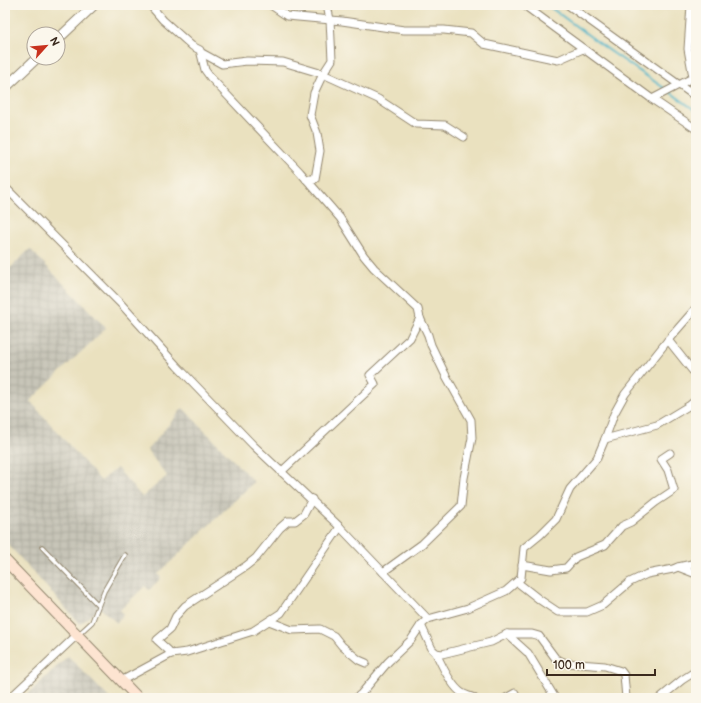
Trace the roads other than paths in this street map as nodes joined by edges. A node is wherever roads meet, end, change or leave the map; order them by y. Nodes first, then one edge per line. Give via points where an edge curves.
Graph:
1 (94, 5) edge
2 (150, 5) edge
3 (271, 5) edge
4 (327, 5) edge
5 (524, 5) edge
6 (568, 5) edge
7 (691, 5) edge
8 (330, 20) junction
9 (66, 31) edge
10 (583, 48) junction
11 (202, 53) junction
12 (28, 66) edge
13 (323, 74) junction
14 (695, 77) edge
15 (679, 85) junction
16 (5, 88) edge
17 (696, 97) edge
18 (652, 99) junction
19 (696, 129) edge
20 (464, 136) dead end
21 (306, 179) junction
22 (5, 187) edge
23 (696, 308) edge
24 (420, 318) junction
25 (668, 340) junction
26 (696, 375) edge
27 (696, 400) edge
28 (606, 439) junction
29 (670, 452) dead end
30 (281, 472) junction
31 (312, 499) junction
32 (340, 527) junction
33 (42, 547) dead end
34 (125, 555) dead end
35 (5, 560) edge
36 (696, 563) edge
37 (522, 565) junction
38 (678, 566) junction
39 (383, 572) junction
40 (696, 574) edge
41 (517, 582) junction
42 (98, 605) junction
43 (428, 619) junction
44 (269, 621) junction
45 (421, 625) junction
46 (507, 634) junction
47 (77, 635) junction
48 (436, 653) junction
49 (171, 654) junction
50 (366, 663) dead end
51 (696, 671) edge
52 (121, 681) junction
53 (515, 693) dead end
54 (462, 696) edge
55 (10, 698) edge
56 (138, 698) edge
57 (356, 698) edge
58 (474, 698) edge
59 (506, 698) edge
60 (555, 698) edge
61 (626, 698) edge
62 (660, 698) edge

1 - 9 street
2 - 11 street via 163,20
3 - 8 street via 287,16
4 - 8 street
5 - 10 street
6 - 15 street
7 - 14 street via 688,49
8 - 10 street via 404,30 471,33 484,44 558,60
8 - 13 street via 332,60
10 - 18 street
11 - 13 street via 222,64 246,61 284,62
11 - 21 street via 207,74
12 - 16 street
13 - 20 street via 378,99 416,124 445,125
13 - 21 street via 314,93 310,115 320,151 315,179
14 - 15 street
15 - 17 street
15 - 18 street
18 - 19 street
21 - 24 street via 340,218 374,268 418,309
22 - 30 street via 122,304 176,366
23 - 25 street
24 - 30 street via 410,338 370,375 375,384
24 - 39 street via 445,374 471,420 472,438 461,506 422,544
25 - 26 street
25 - 28 street via 625,394 614,414
27 - 28 street via 657,425
28 - 37 street via 597,458 570,488 556,518 524,548
29 - 37 street via 661,459 668,470 674,490 622,526 605,545 576,557 566,568 551,570
30 - 31 street
31 - 32 street
31 - 49 street via 304,514 295,521 288,521 280,528 256,558 185,606 176,616 170,629 157,640
32 - 39 street
32 - 44 street via 281,613
33 - 42 lane
34 - 42 lane
35 - 47 main road
36 - 38 street
37 - 41 street
38 - 40 street
38 - 41 street via 647,574 630,582 603,605 587,612 558,612
39 - 43 street
41 - 43 street via 506,591 468,608
42 - 47 lane via 92,622
43 - 45 street
44 - 49 street via 252,631 187,652
44 - 50 street via 292,630 320,629 334,636 342,646
45 - 48 street
45 - 57 street via 411,640
46 - 48 street via 491,642 442,654
46 - 60 street via 528,653
46 - 61 street via 539,636 556,659 566,663 605,666 621,671 624,676
47 - 52 main road
47 - 55 street
48 - 54 street
49 - 52 street
51 - 62 street
52 - 56 main road
53 - 59 street
54 - 58 street

